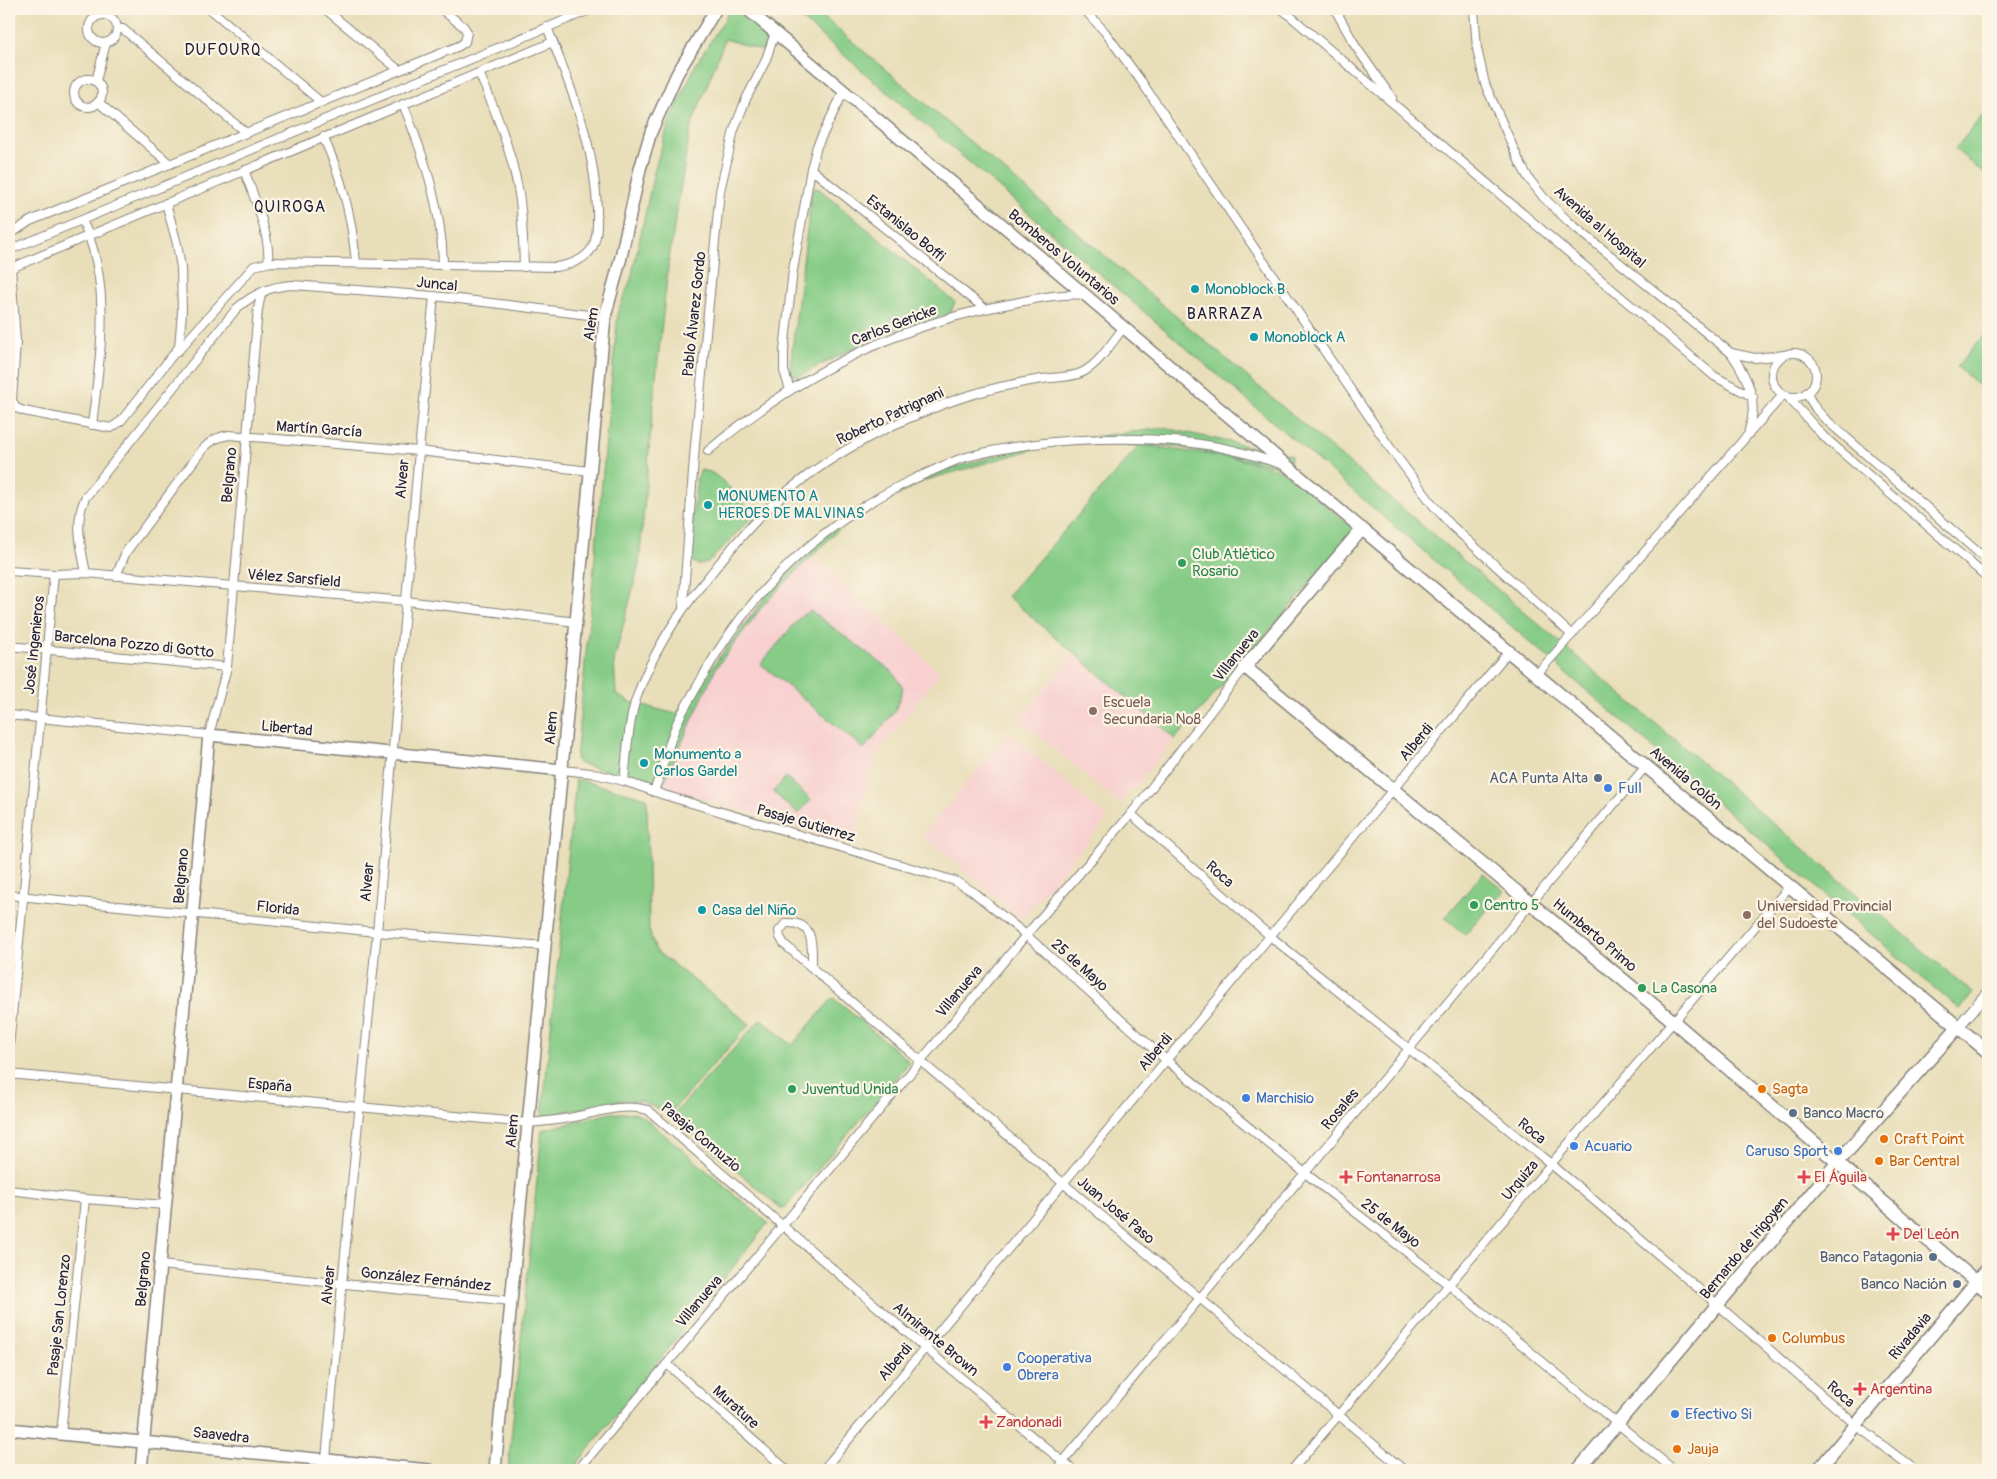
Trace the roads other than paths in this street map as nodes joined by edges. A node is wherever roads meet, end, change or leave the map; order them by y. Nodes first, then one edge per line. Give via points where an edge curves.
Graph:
1 (210, 9) edge
2 (325, 9) edge
3 (440, 9) edge
4 (592, 9) edge
5 (716, 9) edge
6 (747, 9) edge
7 (1084, 9) edge
8 (1282, 9) edge
9 (1335, 9) edge
10 (1474, 9) edge
11 (108, 12) edge
12 (547, 28) junction
13 (118, 29) junction
14 (775, 33) junction
15 (552, 42) junction
16 (106, 43) junction
17 (398, 70) junction
18 (479, 72) junction
19 (96, 81) junction
20 (844, 91) junction
21 (98, 102) junction
22 (321, 102) junction
23 (403, 104) junction
24 (1403, 112) junction
25 (246, 133) junction
26 (323, 137) junction
27 (170, 164) junction
28 (811, 169) junction
29 (244, 170) junction
30 (166, 203) junction
31 (82, 220) junction
32 (9, 235) edge
33 (89, 235) junction
34 (9, 250) edge
35 (268, 262) junction
36 (356, 263) junction
37 (443, 266) junction
38 (524, 267) junction
39 (10, 268) edge
40 (267, 289) junction
41 (1086, 295) junction
42 (434, 296) junction
43 (984, 308) junction
44 (605, 317) junction
45 (1124, 327) junction
46 (177, 352) junction
47 (1731, 354) junction
48 (1784, 355) junction
49 (790, 390) junction
50 (1806, 393) junction
51 (1786, 396) junction
52 (1753, 397) junction
53 (92, 425) junction
54 (1747, 434) junction
55 (248, 438) junction
56 (418, 451) junction
57 (708, 451) dead end
58 (590, 471) junction
59 (1298, 474) junction
60 (1362, 529) junction
61 (1988, 561) edge
62 (9, 571) edge
63 (86, 573) junction
64 (54, 574) junction
65 (116, 576) junction
66 (1988, 578) edge
67 (234, 587) junction
68 (406, 601) junction
69 (683, 607) junction
70 (576, 622) junction
71 (1572, 635) junction
72 (9, 646) edge
73 (48, 649) junction
74 (1509, 651) junction
75 (227, 667) junction
76 (1245, 667) junction
77 (1537, 674) junction
78 (9, 715) edge
79 (40, 718) junction
80 (210, 735) junction
81 (392, 753) junction
82 (1646, 766) junction
83 (562, 770) junction
84 (624, 781) junction
85 (1394, 789) junction
86 (654, 792) junction
87 (1131, 814) junction
88 (1790, 886) junction
89 (9, 895) edge
90 (24, 896) junction
91 (1531, 903) junction
92 (193, 913) junction
93 (377, 932) junction
94 (1026, 935) junction
95 (1270, 936) junction
96 (545, 946) junction
97 (812, 967) junction
98 (12, 984) edge
99 (1988, 992) edge
100 (1673, 1021) junction
101 (1958, 1027) junction
102 (9, 1048) edge
103 (1409, 1048) junction
104 (1988, 1052) edge
105 (1166, 1060) junction
106 (922, 1061) junction
107 (9, 1074) edge
108 (176, 1090) junction
109 (359, 1108) junction
110 (528, 1124) junction
111 (1838, 1162) junction
112 (1550, 1164) junction
113 (1305, 1172) junction
114 (1063, 1183) junction
115 (9, 1190) edge
116 (85, 1199) junction
117 (166, 1205) junction
118 (783, 1226) junction
119 (160, 1265) junction
120 (1988, 1268) edge
121 (1976, 1282) junction
122 (342, 1284) junction
123 (1449, 1285) junction
124 (1988, 1292) edge
125 (1199, 1299) junction
126 (511, 1300) junction
127 (1718, 1304) junction
128 (925, 1348) junction
129 (668, 1364) junction
130 (1340, 1415) junction
131 (1618, 1423) junction
132 (1856, 1425) junction
133 (9, 1429) edge
134 (61, 1434) junction
135 (143, 1442) junction
136 (1063, 1462) junction
137 (326, 1465) edge
138 (141, 1470) edge
139 (430, 1470) edge
140 (495, 1470) edge
141 (578, 1470) edge
142 (787, 1470) edge
143 (823, 1470) edge
144 (1056, 1470) edge
145 (1073, 1470) edge
146 (1292, 1470) edge
147 (1404, 1470) edge
148 (1578, 1470) edge
149 (1674, 1470) edge
150 (1818, 1470) edge
151 (1915, 1470) edge

1 - 22 street
2 - 17 street
3 - 17 street via 464,27 467,32 465,42
4 - 12 street
5 - 44 main road, Alem via 677,74 651,132
6 - 14 main road, Bomberos Voluntarios
7 - 71 street via 1141,81 1391,449 1428,498 1472,545
8 - 24 street
9 - 24 street via 1373,73
10 - 47 street, Avenida al Hospital via 1477,49 1485,84 1529,178 1569,222
11 - 13 street
11 - 16 street via 95,18 89,30 96,41
12 - 15 street
12 - 31 street
13 - 16 street via 115,37
13 - 25 street via 123,29
14 - 20 main road, Bomberos Voluntarios
14 - 69 street, Pablo Álvarez Gordo via 734,130 720,191
15 - 18 street
15 - 38 street via 580,110 594,178 597,222 593,246 580,260 565,266
16 - 19 street
17 - 22 street
18 - 23 street
18 - 38 street via 514,169 523,227
19 - 21 street via 102,93
19 - 21 street via 88,78 80,81 74,88 74,96 85,107
20 - 28 street via 817,146
20 - 41 main road, Bomberos Voluntarios
21 - 27 street
22 - 25 street
23 - 26 street
23 - 37 street via 432,188
24 - 52 street via 1714,376
25 - 27 street
26 - 29 street
26 - 36 street via 348,202
27 - 32 street via 30,221
28 - 43 street, Estanislao Boffi
28 - 49 street via 797,240 785,343 784,371
29 - 30 street
29 - 35 street via 258,208 268,247
30 - 33 street
30 - 46 street via 177,244 181,278 182,312
31 - 33 street
31 - 34 street
33 - 39 street
33 - 53 street via 102,305 100,368
35 - 36 street
35 - 46 street via 254,266
36 - 37 street
37 - 38 street
39 - 53 street via 16,342 12,400 16,408
40 - 42 street, Juncal via 293,285
40 - 55 street, Belgrano via 261,295 258,309
40 - 63 street, Juncal via 251,296 237,308 85,498 80,510 79,541
41 - 43 street, Carlos Gericke via 1069,293
41 - 45 main road, Bomberos Voluntarios
42 - 44 street, Juncal
42 - 56 street, Alvear
43 - 49 street, Carlos Gericke via 880,341
44 - 58 main road, Alem
45 - 59 main road, Bomberos Voluntarios
45 - 69 street, Roberto Patrignani via 1082,373 992,390 944,404 842,453 771,505
46 - 53 street via 116,425 106,428
47 - 48 street via 1755,358
47 - 52 street
48 - 50 street via 1803,354 1813,364 1816,378
48 - 51 street via 1774,365 1772,377 1775,387
49 - 57 street, Carlos Gericke via 742,422
50 - 51 street via 1798,397
50 - 61 street via 1824,418
51 - 54 street
51 - 66 street via 1823,436
52 - 54 street via 1753,417
54 - 71 street
55 - 56 street, Martín García
55 - 65 street, Martín García via 218,437 208,443 126,552
55 - 67 street, Belgrano
56 - 58 street, Martín García
56 - 68 street, Alvear
58 - 70 main road, Alem
59 - 60 main road, Bomberos Voluntarios
59 - 86 street via 1284,465 1214,446 1152,440 1087,440 1037,444 962,459 892,489 812,542 743,614 707,668 678,722
60 - 74 main road, Avenida Colón
60 - 76 main road, Villanueva
62 - 64 street, Vélez Sarsfield
63 - 64 street, Vélez Sarsfield
63 - 65 street, Vélez Sarsfield
64 - 73 street, José Ingenieros
65 - 67 street, Vélez Sarsfield
67 - 68 street, Vélez Sarsfield
67 - 75 street, Belgrano
68 - 70 street, Vélez Sarsfield
68 - 81 street, Alvear
69 - 84 street, Roberto Patrignani via 657,650 636,700
70 - 83 main road, Alem
71 - 77 street
72 - 73 street, Barcelona Pozzo di Gotto
73 - 75 street, Barcelona Pozzo di Gotto
73 - 79 street, José Ingenieros
74 - 77 main road, Avenida Colón
74 - 85 street, Alberdi
75 - 80 street, Belgrano
76 - 85 main road, Humberto Primo
76 - 87 street, Villanueva
77 - 82 main road, Avenida Colón
78 - 79 street, Libertad
79 - 80 street, Libertad
79 - 90 street, José Ingenieros
80 - 81 main road, Libertad
80 - 92 main road, Belgrano
81 - 83 main road, Libertad
81 - 93 street, Alvear
82 - 88 main road, Avenida Colón
82 - 91 street, Rosales
83 - 84 street, Pasaje Gutierrez
83 - 96 main road, Alem
84 - 86 street, Pasaje Gutierrez
85 - 91 main road, Humberto Primo
85 - 95 street, Alberdi
86 - 94 street, Pasaje Gutierrez via 955,881 972,890
87 - 94 street, Villanueva
87 - 95 street, Roca
88 - 100 street, Urquiza
88 - 101 main road, Avenida Colón
89 - 90 street, Florida
90 - 92 street, Florida
90 - 98 street, José Ingenieros
91 - 100 main road, Humberto Primo
91 - 103 street, Rosales
92 - 93 street, Florida
92 - 108 main road, Belgrano
93 - 96 street, Florida
93 - 109 street, Alvear
94 - 105 street, 25 de Mayo
94 - 106 street, Villanueva
95 - 103 street, Roca
95 - 105 street, Alberdi
96 - 110 main road, Alem
97 - 97 street, Juan José Paso via 784,944 779,930 786,923 796,922 804,926 810,936
97 - 106 street, Juan José Paso
98 - 102 street, José Ingenieros
99 - 101 street
100 - 111 main road, Humberto Primo
100 - 112 street, Urquiza
101 - 104 main road, Avenida Colón
101 - 111 main road, Bernardo de Irigoyen
103 - 112 street, Roca
103 - 113 street, Rosales
105 - 113 street, 25 de Mayo
105 - 114 street, Alberdi
106 - 114 street, Juan José Paso
106 - 118 street, Villanueva
107 - 108 street, España
108 - 109 street, España
108 - 117 main road, Belgrano
109 - 110 street, España
109 - 122 street, Alvear
110 - 118 street, Pasaje Comuzio via 634,1106 648,1110
110 - 126 main road, Alem
111 - 121 main road, Humberto Primo
111 - 127 main road, Bernardo de Irigoyen
112 - 123 street, Urquiza
112 - 127 street, Roca
113 - 123 street, 25 de Mayo
113 - 125 street, Rosales
114 - 125 street, Juan José Paso
114 - 128 street, Alberdi
115 - 116 street
116 - 117 street
116 - 134 street, Pasaje San Lorenzo
117 - 119 main road, Belgrano
118 - 128 street, Almirante Brown
118 - 129 street, Villanueva
119 - 122 street, González Fernández
119 - 135 main road, Belgrano
120 - 121 main road, Rivadavia
121 - 124 main road, Humberto Primo
121 - 132 main road, Rivadavia
122 - 126 street, González Fernández
122 - 137 street, Alvear
123 - 130 street, Urquiza
123 - 131 street, 25 de Mayo
125 - 130 street, Juan José Paso
125 - 136 street, Rosales
126 - 140 main road, Alem
127 - 131 main road, Bernardo de Irigoyen
127 - 132 street, Roca
128 - 136 street, Almirante Brown
128 - 143 street, Alberdi
129 - 141 street, Villanueva
129 - 142 street, Murature
130 - 146 street, Urquiza
130 - 147 street, Juan José Paso
131 - 148 main road, Bernardo de Irigoyen
131 - 149 street, 25 de Mayo
132 - 150 main road, Rivadavia
132 - 151 street, Roca
133 - 134 main road, Saavedra
134 - 135 main road, Saavedra
135 - 137 main road, Saavedra
135 - 138 main road, Belgrano
136 - 144 street, Rosales
136 - 145 street, Almirante Brown
137 - 139 main road, Saavedra

